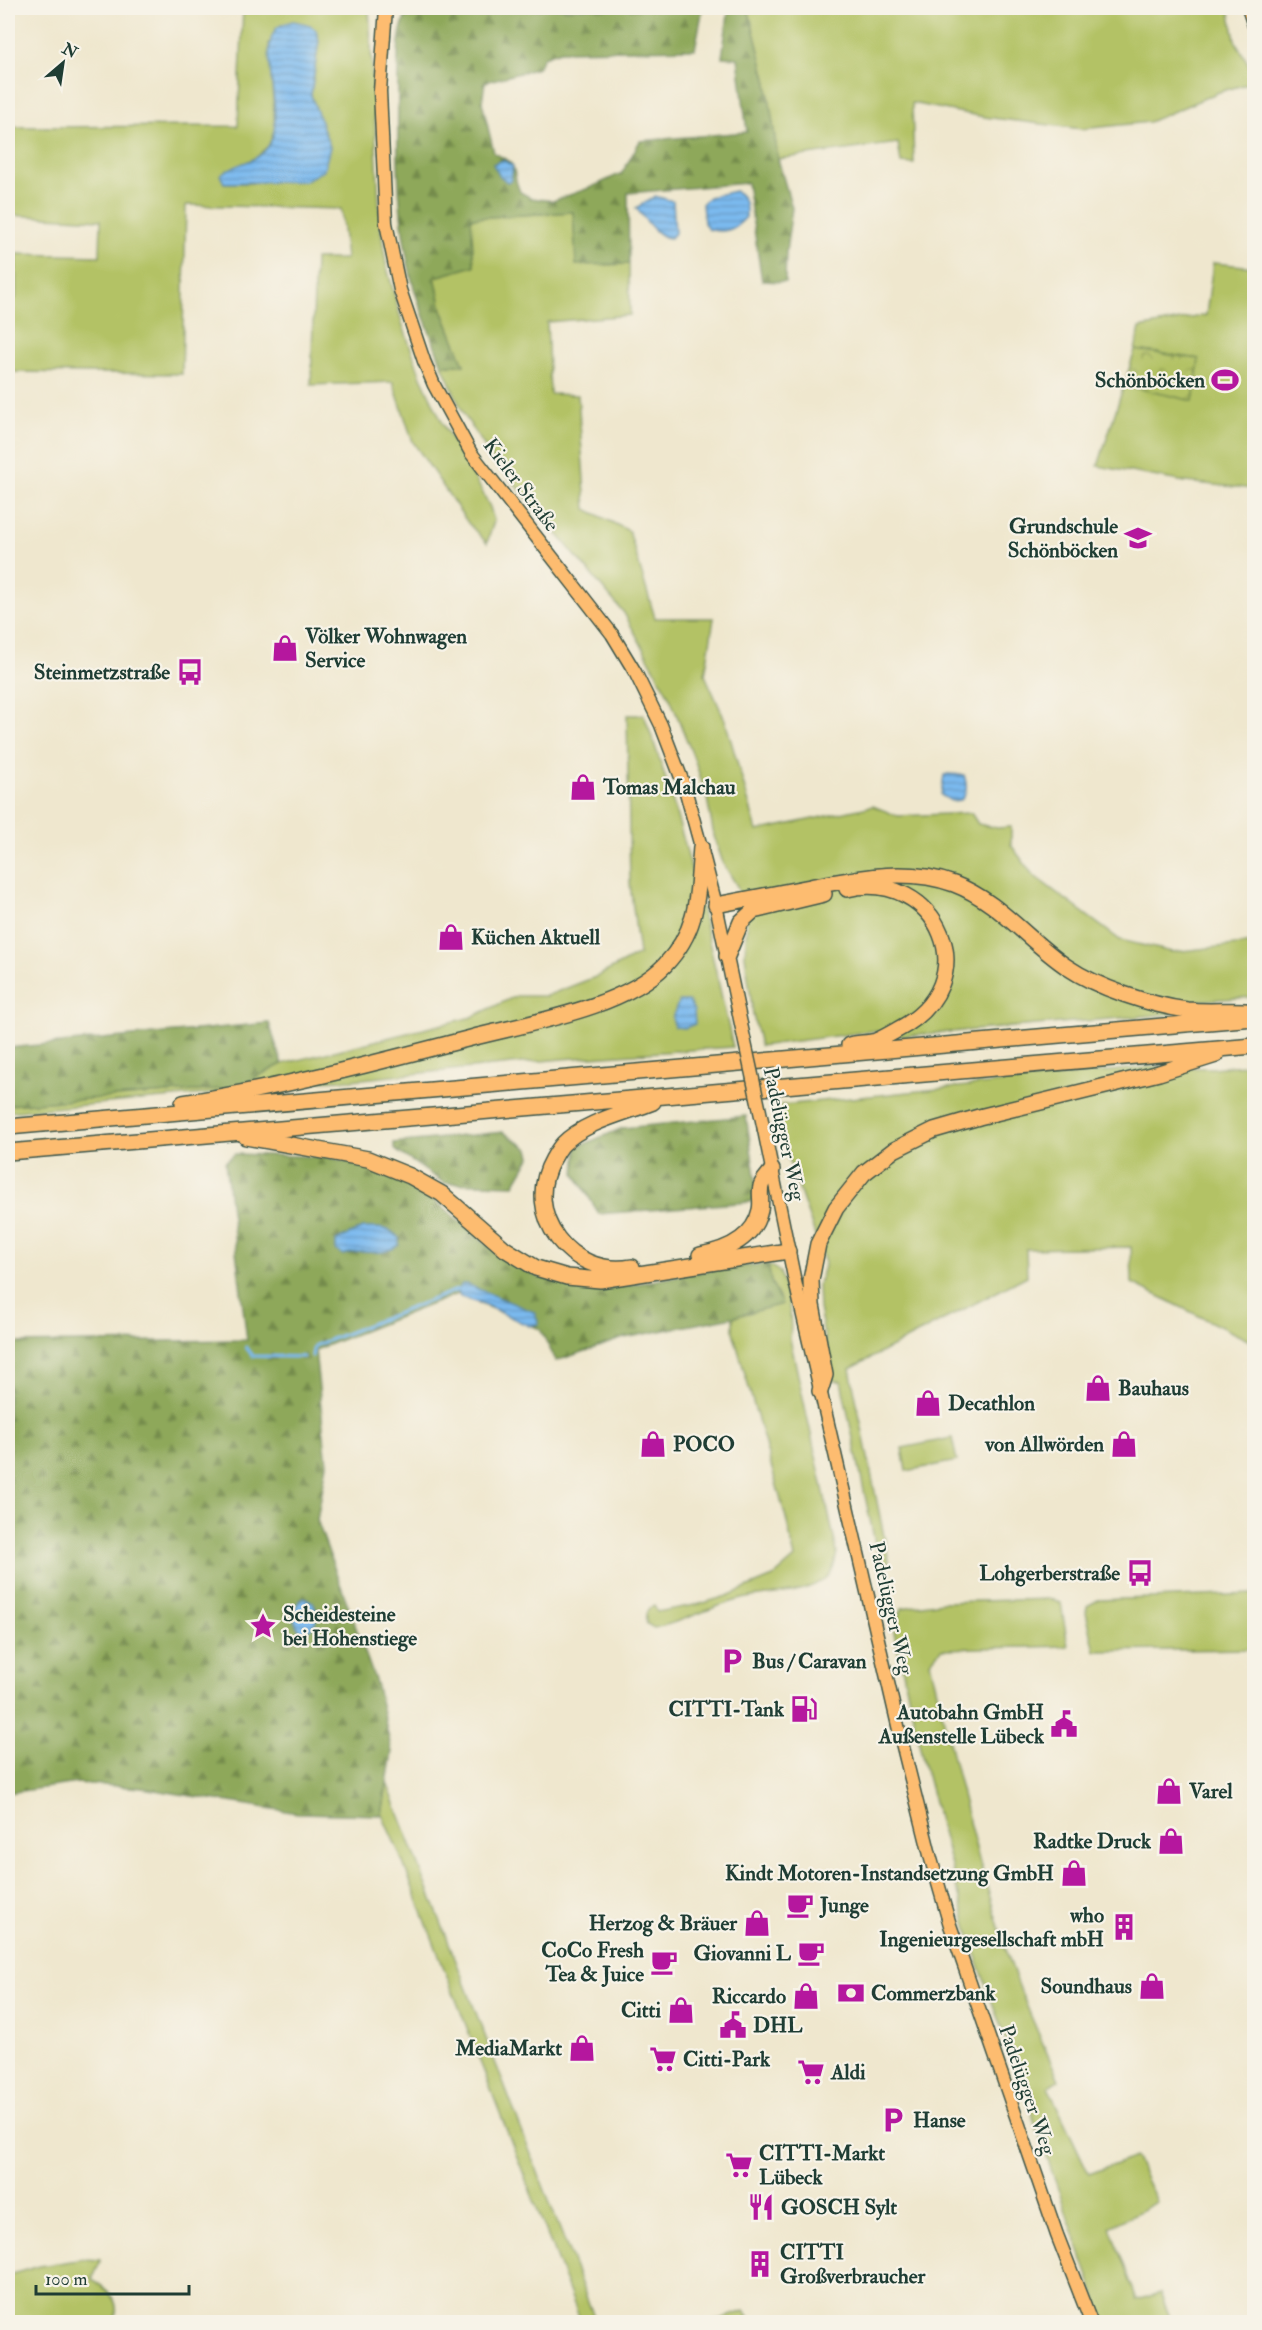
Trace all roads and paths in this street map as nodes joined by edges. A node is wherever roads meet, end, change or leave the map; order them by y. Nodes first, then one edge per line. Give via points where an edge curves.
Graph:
1 (386, 8) edge
2 (1248, 8) edge
3 (1254, 26) edge
4 (701, 847) junction
5 (716, 905) junction
6 (727, 956) junction
7 (1254, 1011) edge
8 (1254, 1018) edge
9 (1249, 1046) edge
10 (707, 1066) junction
11 (669, 1095) junction
12 (91, 1120) junction
13 (8, 1127) edge
14 (228, 1133) junction
15 (8, 1152) edge
16 (772, 1170) junction
17 (788, 1251) junction
18 (820, 1391) junction
19 (1091, 2322) edge

1 - 4 main road, Kieler Straße via 380,91 386,223 400,290 424,361 471,453 598,616 635,672 673,752
2 - 3 main road
4 - 5 main road, Kieler Straße
4 - 12 highway via 696,906 689,933 664,967 630,991 594,1006 368,1065 248,1093
5 - 6 main road, Kieler Straße
5 - 7 highway via 867,876 922,876 954,884 987,900 1068,968 1112,990 1153,1004 1188,1010
6 - 10 highway via 741,922 753,911 854,887 877,887 895,891 926,911 943,939 946,968 942,988 928,1008 913,1022 876,1041 774,1051
6 - 16 main road, Padelügger Weg, bridge
8 - 10 highway
9 - 11 highway
9 - 18 highway via 934,1130 894,1150 864,1173 836,1208 818,1244 811,1280 825,1375
10 - 12 highway
11 - 14 highway
11 - 16 highway via 583,1127 562,1145 547,1170 543,1207 551,1230 564,1247 582,1259 623,1269 728,1247 740,1241 756,1221 761,1185
12 - 13 highway
14 - 15 highway
14 - 17 highway via 368,1160 410,1176 442,1194 505,1249 536,1268 567,1277 600,1280
16 - 17 main road, Padelügger Weg
17 - 18 main road, Padelügger Weg
18 - 19 main road, Padelügger Weg via 902,1743 950,1925

